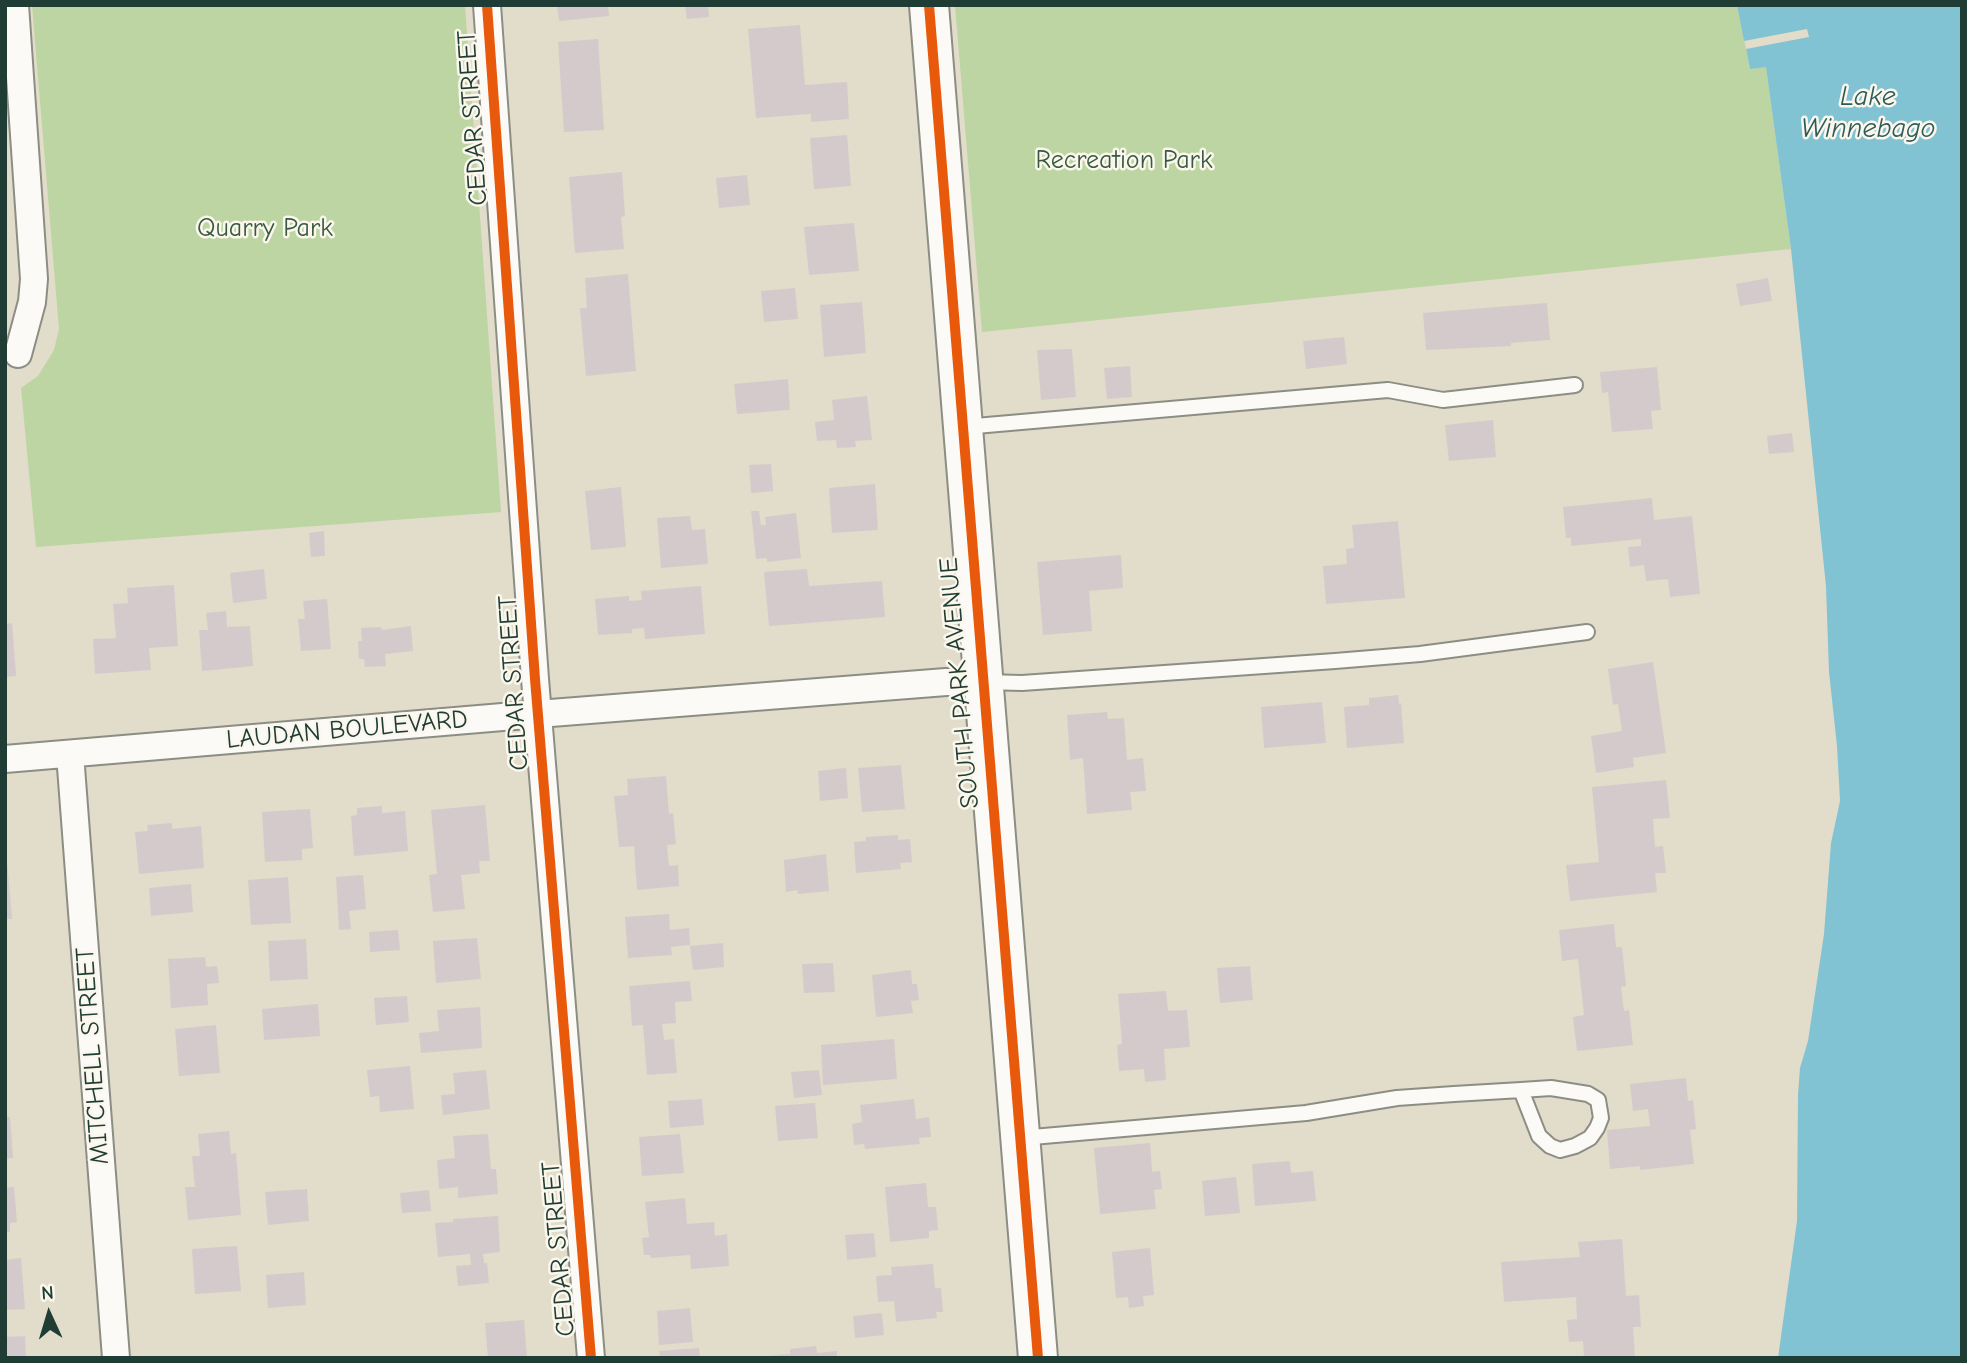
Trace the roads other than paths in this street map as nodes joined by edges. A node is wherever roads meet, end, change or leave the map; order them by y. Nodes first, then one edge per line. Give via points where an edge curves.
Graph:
1 (15, 5) edge
2 (487, 5) edge
3 (929, 5) edge
4 (18, 354) dead end
5 (1575, 385) dead end
6 (962, 427) junction
7 (1587, 632) dead end
8 (983, 682) junction
9 (538, 714) junction
10 (70, 754) junction
11 (5, 759) edge
12 (1521, 1090) junction
13 (1019, 1138) junction
14 (116, 1358) edge
15 (591, 1358) edge
16 (1038, 1358) edge

1 - 4 street via 34,279
2 - 9 street, CEDAR STREET
3 - 6 main road, SOUTH PARK AVENUE
5 - 6 lane via 1443,400 1388,390
6 - 8 main road, SOUTH PARK AVENUE
7 - 8 lane via 1335,662
8 - 9 street, LAUDAN BOULEVARD
8 - 13 main road, SOUTH PARK AVENUE
9 - 10 street, LAUDAN BOULEVARD
9 - 15 street, CEDAR STREET
10 - 11 street, LAUDAN BOULEVARD
10 - 14 street, MITCHELL STREET
12 - 12 lane via 1551,1088 1588,1094 1598,1100 1601,1118 1597,1128 1575,1146 1560,1150 1550,1146 1539,1136
12 - 13 lane via 1397,1098 1306,1113
13 - 16 main road, SOUTH PARK AVENUE

